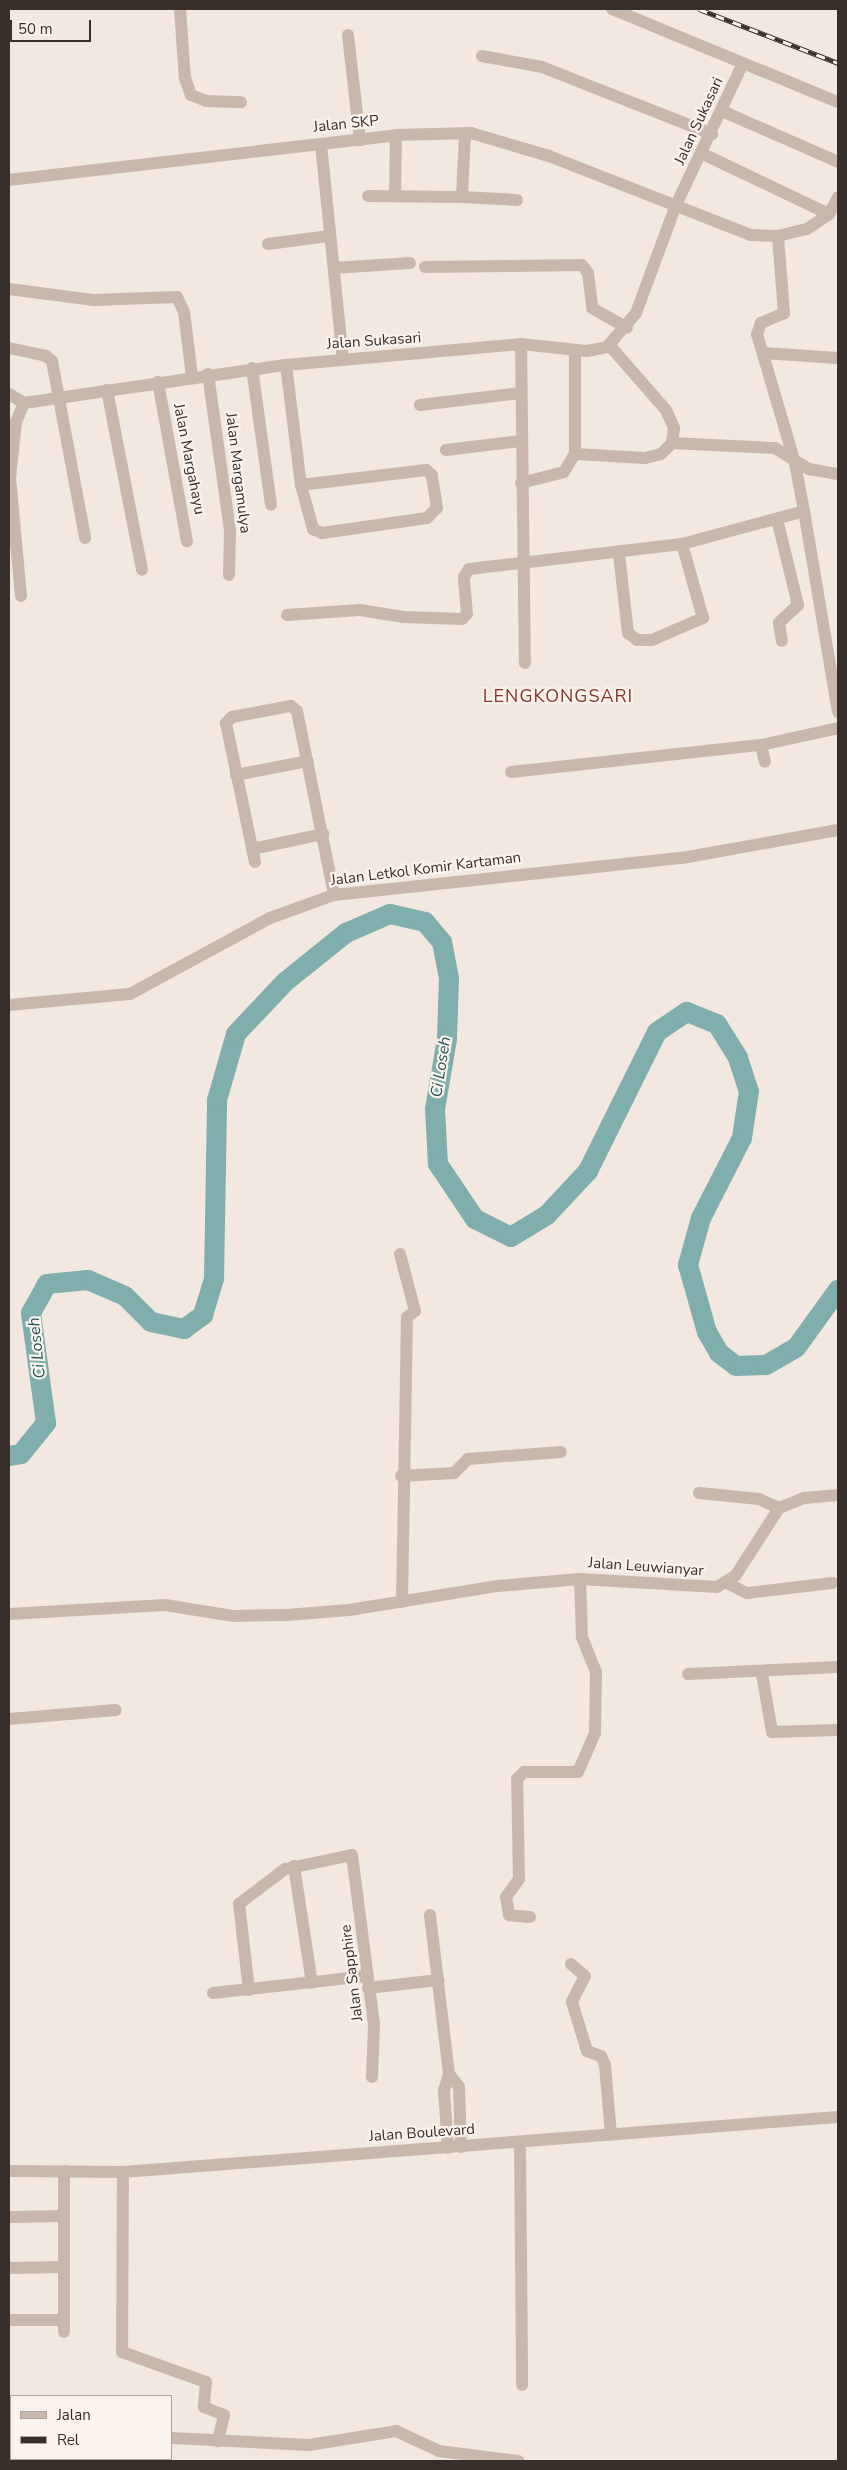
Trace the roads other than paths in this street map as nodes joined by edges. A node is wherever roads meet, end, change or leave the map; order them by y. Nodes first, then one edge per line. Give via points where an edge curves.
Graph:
1 (180, 9) edge
2 (612, 9) edge
3 (348, 35) dead end
4 (482, 56) dead end
5 (743, 63) junction
6 (241, 102) dead end
7 (838, 102) edge
8 (722, 111) junction
9 (464, 133) junction
10 (712, 134) junction
11 (396, 135) junction
12 (360, 140) junction
13 (321, 144) junction
14 (703, 154) junction
15 (838, 162) edge
16 (9, 180) edge
17 (368, 196) dead end
18 (395, 196) junction
19 (462, 197) junction
20 (838, 197) edge
21 (517, 200) dead end
22 (676, 205) junction
23 (829, 214) junction
24 (329, 236) junction
25 (778, 236) junction
26 (268, 244) dead end
27 (410, 263) dead end
28 (426, 267) dead end
29 (334, 268) junction
30 (9, 289) edge
31 (627, 328) junction
32 (520, 344) junction
33 (610, 346) junction
34 (9, 348) edge
35 (575, 350) junction
36 (762, 353) junction
37 (838, 358) edge
38 (343, 359) junction
39 (286, 365) junction
40 (252, 368) junction
41 (208, 374) junction
42 (192, 376) junction
43 (158, 382) junction
44 (107, 390) junction
45 (520, 393) junction
46 (9, 394) edge
47 (58, 400) junction
48 (24, 403) junction
49 (420, 405) dead end
50 (520, 441) junction
51 (672, 443) junction
52 (446, 450) dead end
53 (575, 454) junction
54 (795, 463) junction
55 (838, 474) edge
56 (521, 483) junction
57 (301, 485) junction
58 (271, 505) dead end
59 (804, 511) junction
60 (777, 519) junction
61 (85, 538) dead end
62 (12, 540) edge
63 (187, 541) dead end
64 (682, 544) junction
65 (619, 554) junction
66 (521, 565) junction
67 (142, 570) dead end
68 (229, 575) dead end
69 (21, 596) dead end
70 (287, 615) dead end
71 (782, 641) dead end
72 (525, 663) dead end
73 (835, 666) edge
74 (838, 712) edge
75 (838, 728) edge
76 (761, 744) junction
77 (308, 761) junction
78 (765, 762) dead end
79 (511, 772) dead end
80 (236, 775) junction
81 (838, 830) edge
82 (323, 834) junction
83 (252, 849) junction
84 (255, 862) dead end
85 (334, 895) junction
86 (9, 1005) edge
87 (400, 1254) dead end
88 (561, 1452) dead end
89 (401, 1476) junction
90 (698, 1492) dead end
91 (838, 1495) edge
92 (779, 1508) junction
93 (580, 1579) junction
94 (727, 1583) junction
95 (832, 1583) dead end
96 (402, 1602) junction
97 (9, 1614) edge
98 (838, 1668) edge
99 (688, 1674) dead end
100 (762, 1674) junction
101 (116, 1710) dead end
102 (9, 1719) edge
103 (838, 1730) edge
104 (294, 1866) junction
105 (430, 1915) dead end
106 (530, 1916) dead end
107 (571, 1964) dead end
108 (439, 1980) junction
109 (367, 1982) junction
110 (312, 1983) junction
111 (249, 1990) junction
112 (213, 1993) dead end
113 (449, 2074) junction
114 (372, 2077) dead end
115 (838, 2117) edge
116 (611, 2135) junction
117 (520, 2142) junction
118 (461, 2147) junction
119 (448, 2148) junction
120 (64, 2170) junction
121 (9, 2171) edge
122 (123, 2172) junction
123 (64, 2216) junction
124 (9, 2217) edge
125 (64, 2267) junction
126 (9, 2268) edge
127 (9, 2320) edge
128 (522, 2385) dead end
129 (172, 2438) edge
130 (218, 2441) junction
131 (518, 2461) edge

1 - 6 street via 184,72 192,95 207,102
2 - 5 street
3 - 12 street
4 - 10 street via 542,67
5 - 7 street
5 - 8 street, Jalan Sukasari
8 - 10 street, Jalan Sukasari
8 - 15 street
9 - 11 street, Jalan SKP
9 - 19 street
9 - 22 street, Jalan SKP via 491,137 549,156
10 - 14 street, Jalan Sukasari
11 - 12 street, Jalan SKP
11 - 18 street
12 - 13 street, Jalan SKP
13 - 16 street, Jalan SKP
13 - 24 street
14 - 22 street, Jalan Sukasari
14 - 23 street
17 - 18 street
18 - 19 street
19 - 21 street
20 - 23 street
22 - 25 street, Jalan SKP via 751,235
22 - 31 street, Jalan Sukasari
23 - 25 street, Jalan SKP via 808,229
24 - 26 street
24 - 29 street
25 - 36 street via 784,313 759,325
27 - 29 street
28 - 31 street via 582,265 588,273 592,308
29 - 38 street
30 - 42 street via 94,300 176,296 183,308
31 - 33 street, Jalan Sukasari
32 - 35 street, Jalan Sukasari
32 - 38 street, Jalan Sukasari
32 - 45 street
33 - 35 street, Jalan Sukasari
33 - 51 street via 666,410 674,428
34 - 47 street via 51,358
35 - 53 street
36 - 37 street
36 - 54 street
38 - 39 street, Jalan Sukasari
39 - 40 street, Jalan Sukasari
39 - 57 street
40 - 41 street, Jalan Sukasari
40 - 58 street
41 - 42 street, Jalan Sukasari
41 - 68 street, Jalan Margamulya via 230,530
42 - 43 street, Jalan Sukasari
43 - 44 street, Jalan Sukasari
43 - 63 street, Jalan Margahayu
44 - 47 street, Jalan Sukasari
44 - 67 street
45 - 49 street
45 - 50 street
46 - 48 street
47 - 48 street, Jalan Sukasari
47 - 61 street
48 - 62 street via 11,458
50 - 52 street
50 - 56 street
51 - 53 street via 661,454 645,458
51 - 54 street via 775,448
53 - 56 street via 564,472
54 - 55 street
54 - 59 street
56 - 66 street
57 - 57 street via 426,470 432,475 437,508 427,518 319,532 308,522
59 - 60 street
59 - 73 street
60 - 64 street
60 - 71 street via 798,605 779,623
62 - 69 street
64 - 65 street
64 - 65 street via 703,618 652,640 637,640 628,633
65 - 66 street
66 - 70 street via 468,570 467,614 462,619 403,617 360,610
66 - 72 street
73 - 74 street
75 - 76 street
76 - 78 street
76 - 79 street
77 - 80 street
77 - 80 street via 294,708 234,717 225,726
77 - 82 street
80 - 83 street
81 - 85 street, Jalan Letkol Komir Kartaman via 682,858
82 - 83 street
82 - 85 street
83 - 84 street
85 - 86 street, Jalan Letkol Komir Kartaman via 270,918 130,994
87 - 89 street via 415,1311 407,1317
88 - 89 street via 468,1458 452,1474
89 - 96 street
90 - 92 street via 759,1499
91 - 92 street via 804,1498
92 - 94 street
93 - 94 street, Jalan Leuwianyar via 707,1588
93 - 96 street, Jalan Leuwianyar
93 - 106 street via 582,1637 596,1672 595,1733 578,1772 524,1772 517,1779 518,1879 506,1898 509,1915
94 - 95 street via 747,1593
96 - 97 street, Jalan Leuwianyar via 287,1615 234,1616 165,1605
98 - 100 street
99 - 100 street
100 - 103 street via 772,1732
101 - 102 street
104 - 109 street, Jalan Sapphire via 348,1855 357,1866
104 - 110 street
104 - 111 street via 239,1904
105 - 108 street
107 - 116 street via 585,1976 572,2002 587,2051 601,2056 605,2065
108 - 109 street
108 - 113 street
109 - 110 street
109 - 114 street, Jalan Sapphire via 374,2024
110 - 111 street
111 - 112 street
113 - 118 street via 460,2087
113 - 119 street via 444,2090
115 - 116 street, Jalan Boulevard
116 - 117 street, Jalan Boulevard
117 - 118 street, Jalan Boulevard
117 - 128 street
118 - 119 street, Jalan Boulevard
119 - 122 street, Jalan Boulevard
120 - 121 street, Jalan Boulevard
120 - 122 street, Jalan Boulevard
120 - 123 street
122 - 130 street via 122,2352 205,2382 204,2407 224,2415
123 - 124 street
123 - 125 street
125 - 126 street
125 - 127 street via 64,2326
129 - 130 street
130 - 131 street via 309,2445 396,2431 453,2454

